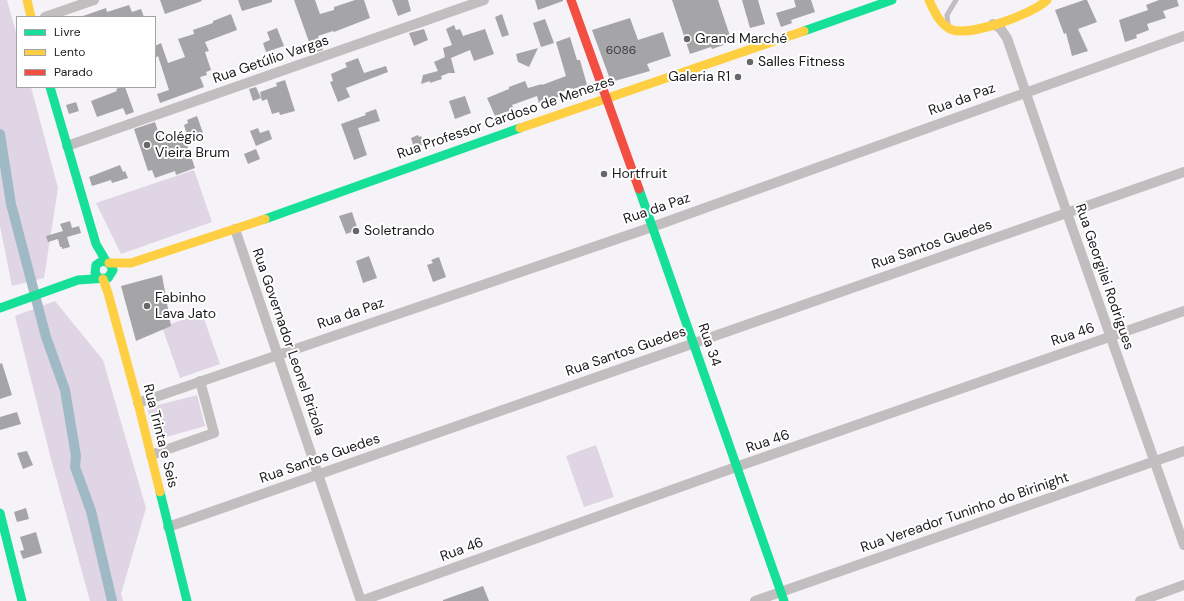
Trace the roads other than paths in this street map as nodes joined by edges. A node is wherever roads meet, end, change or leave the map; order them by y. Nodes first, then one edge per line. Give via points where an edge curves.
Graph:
1 (26, 0) edge
2 (94, 0) edge
3 (484, 0) edge
4 (571, 0) edge
5 (892, 0) edge
6 (922, 0) edge
7 (956, 0) edge
8 (1047, 0) edge
9 (930, 3) edge
10 (31, 16) edge
11 (48, 16) edge
12 (993, 24) junction
13 (951, 30) junction
14 (1184, 36) edge
15 (50, 88) edge
16 (1026, 92) junction
17 (606, 98) junction
18 (67, 146) junction
19 (1184, 172) edge
20 (1067, 213) junction
21 (652, 227) junction
22 (235, 229) junction
23 (129, 263) junction
24 (102, 264) junction
25 (112, 274) junction
26 (101, 279) junction
27 (78, 280) junction
28 (1, 308) edge
29 (1184, 311) edge
30 (1110, 336) junction
31 (694, 344) junction
32 (277, 354) junction
33 (200, 381) junction
34 (138, 403) junction
35 (1184, 451) edge
36 (151, 455) junction
37 (1155, 462) junction
38 (736, 468) junction
39 (318, 475) junction
40 (0, 513) edge
41 (168, 527) junction
42 (1184, 545) edge
43 (1184, 585) edge
44 (783, 596) edge
45 (22, 601) edge
46 (187, 601) edge
47 (361, 601) edge
48 (755, 601) edge
49 (1140, 601) edge

1 - 10 street
2 - 11 street
3 - 18 street, Rua Getúlio Vargas
4 - 17 street, Rua 34
5 - 17 street, Rua Professor Cardoso de Menezes
6 - 9 street
7 - 13 lane via 947,15
8 - 12 street via 1035,9
9 - 13 street via 937,18
12 - 13 street via 967,32
12 - 16 street, Rua Georgilei Rodrigues via 1005,34
14 - 16 street, Rua da Paz
15 - 18 street
16 - 20 street, Rua Georgilei Rodrigues
16 - 21 street, Rua da Paz
17 - 21 street, Rua 34
17 - 22 street, Rua Professor Cardoso de Menezes
18 - 24 street via 96,244 95,253
19 - 20 street, Rua Santos Guedes
20 - 30 street, Rua Georgilei Rodrigues
20 - 31 street, Rua Santos Guedes
21 - 31 street, Rua 34
21 - 32 street, Rua da Paz
22 - 23 street, Rua Professor Cardoso de Menezes
22 - 32 street, Rua Governador Leonel Brizola
23 - 24 street, Rua Professor Cardoso de Menezes
23 - 25 street, Rua Professor Cardoso de Menezes
24 - 25 street via 113,269
24 - 26 street via 95,273
24 - 27 street, Rua Professor Cardoso de Menezes
25 - 26 street, Rua Professor Cardoso de Menezes
26 - 27 street, Rua Professor Cardoso de Menezes
26 - 34 street, Rua Trinta e Seis via 108,293
27 - 28 street, Rua Professor Cardoso de Menezes
29 - 30 street, Rua 46
30 - 37 street, Rua Georgilei Rodrigues
30 - 38 street, Rua 46
31 - 38 street, Rua 34
31 - 39 street, Rua Santos Guedes
32 - 33 street, Rua da Paz
32 - 39 street, Rua Governador Leonel Brizola
33 - 34 street, Rua da Paz
33 - 36 street via 214,433
34 - 36 street, Rua Trinta e Seis
35 - 37 street, Rua Vereador Tuninho do Birinight
36 - 41 street, Rua Trinta e Seis
37 - 42 street, Rua Georgilei Rodrigues
37 - 44 street, Rua Vereador Tuninho do Birinight
38 - 44 street, Rua 34
38 - 47 street, Rua 46
39 - 41 street, Rua Santos Guedes
39 - 47 street, Rua Governador Leonel Brizola
40 - 45 street
41 - 46 street, Rua Trinta e Seis
43 - 49 street
44 - 48 street, Rua Vereador Tuninho do Birinight

